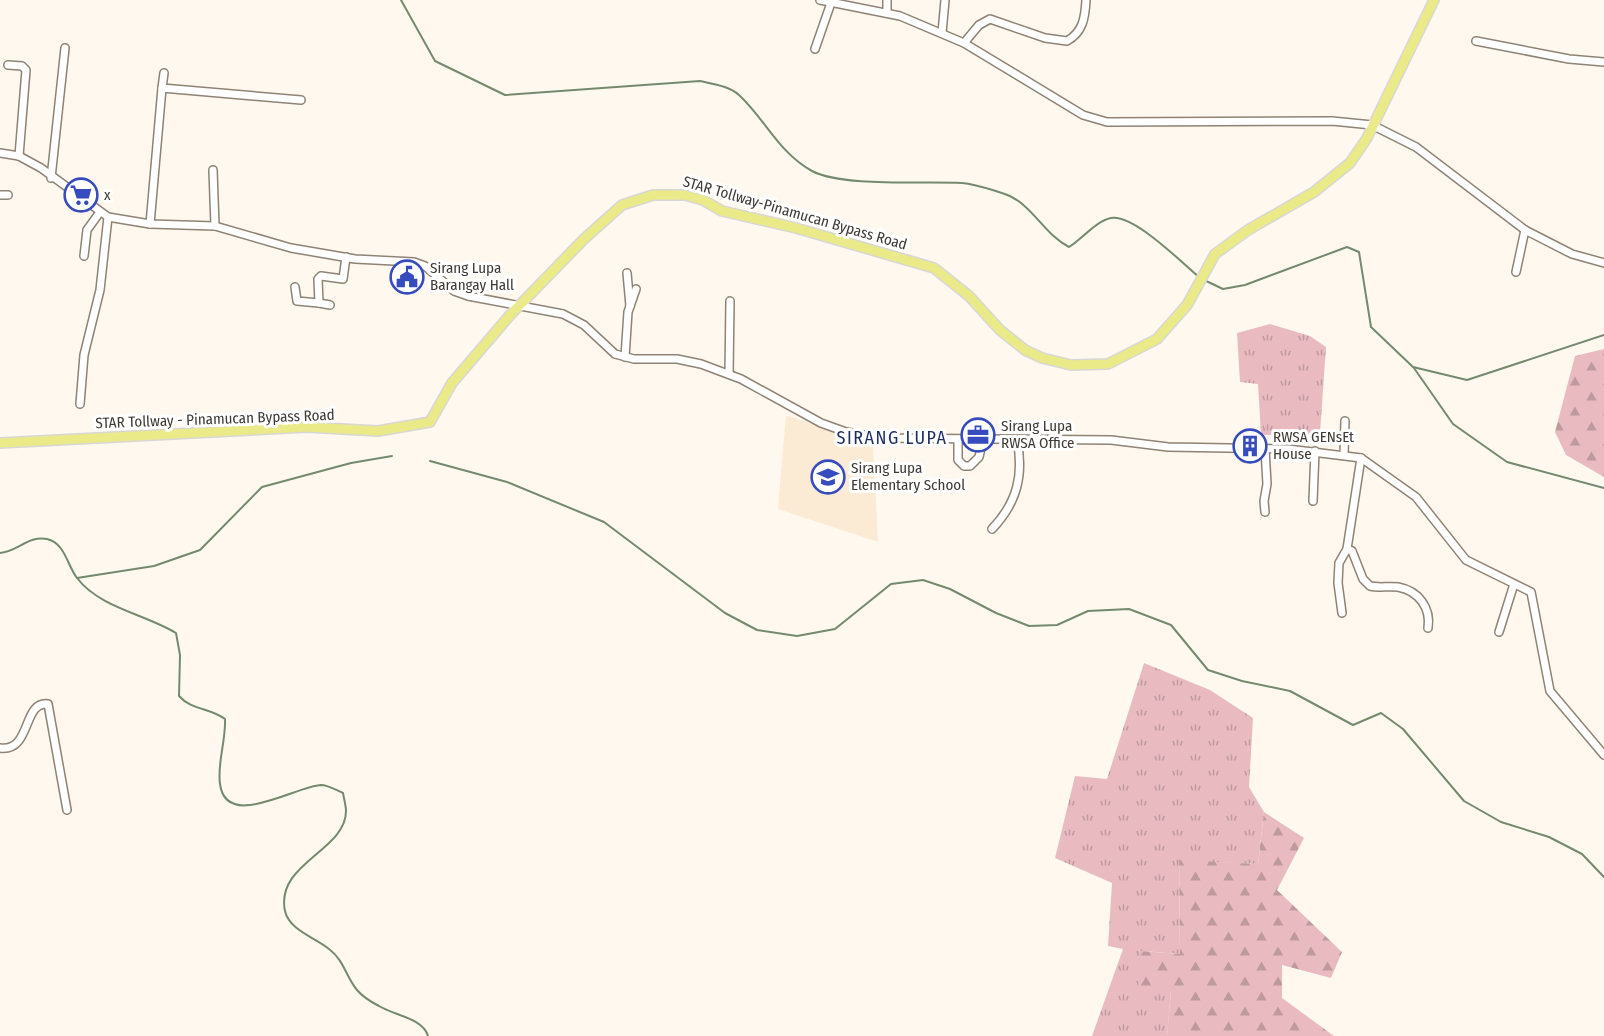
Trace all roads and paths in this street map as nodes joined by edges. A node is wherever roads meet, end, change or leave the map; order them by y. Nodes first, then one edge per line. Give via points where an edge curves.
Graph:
1 (819, 0) edge
2 (887, 0) edge
3 (945, 0) edge
4 (1086, 0) edge
5 (1434, 0) edge
6 (831, 2) edge
7 (887, 13) junction
8 (942, 33) junction
9 (1476, 41) dead end
10 (964, 43) junction
11 (65, 48) dead end
12 (815, 49) dead end
13 (1604, 62) edge
14 (8, 65) dead end
15 (164, 74) dead end
16 (162, 88) junction
17 (301, 100) dead end
18 (1372, 125) junction
19 (0, 153) edge
20 (19, 156) junction
21 (213, 170) dead end
22 (51, 178) junction
23 (100, 212) junction
24 (108, 217) junction
25 (150, 224) junction
26 (215, 226) junction
27 (1525, 230) junction
28 (84, 256) dead end
29 (346, 257) junction
30 (1604, 263) edge
31 (1516, 272) dead end
32 (627, 273) dead end
33 (295, 287) dead end
34 (636, 289) dead end
35 (730, 301) dead end
36 (319, 303) junction
37 (330, 304) dead end
38 (518, 306) junction
39 (630, 306) junction
40 (624, 357) junction
41 (729, 374) junction
42 (80, 404) dead end
43 (1345, 421) dead end
44 (430, 422) joint
45 (958, 439) junction
46 (983, 439) junction
47 (1017, 440) junction
48 (0, 443) edge
49 (1265, 449) junction
50 (1315, 451) junction
51 (1344, 455) junction
52 (1361, 459) junction
53 (1313, 501) dead end
54 (1265, 512) dead end
55 (992, 529) dead end
56 (1347, 549) junction
57 (1514, 585) junction
58 (1342, 613) dead end
59 (1428, 628) dead end
60 (1499, 632) dead end
61 (0, 748) edge
62 (1604, 755) edge
63 (67, 810) dead end

1 - 6 street
2 - 7 street
3 - 8 street
4 - 10 street via 1080,30 1067,41 1045,38 990,19 979,25
5 - 18 main road, STAR Tollway-Pinamucan Bypass Road
6 - 7 street
6 - 12 street
7 - 8 street
8 - 10 street
9 - 13 street
10 - 18 street via 1083,115 1107,122 1301,121
11 - 22 street
14 - 20 street via 26,70
15 - 16 street
16 - 17 street
16 - 25 street
18 - 27 street via 1416,147
18 - 38 main road, STAR Tollway-Pinamucan Bypass Road via 1360,151 1339,173 1215,254 1186,305 1157,339 1108,364 1071,365 1025,350 934,268 669,194 637,198 622,205
19 - 20 street
20 - 22 street
21 - 26 street
22 - 23 street
23 - 24 street
23 - 28 street via 87,230
24 - 25 street
24 - 42 street via 100,290 84,355
25 - 26 street
26 - 29 street via 273,244
27 - 30 street via 1572,254
27 - 31 street
29 - 36 street via 344,278 319,277
29 - 38 street via 414,262 425,266 454,291
32 - 39 street
33 - 36 street via 297,301
34 - 39 street
35 - 41 street
36 - 37 street
38 - 40 street via 573,318 608,350
38 - 44 main road, STAR Tollway-Pinamucan Bypass Road via 452,383
39 - 40 street
40 - 41 street via 688,361
41 - 45 street via 821,423 846,432 879,438
43 - 51 street
44 - 48 main road, STAR Tollway - Pinamucan Bypass Road via 378,431 307,428
45 - 46 street
45 - 46 street via 958,460 964,466 970,466 979,457
46 - 47 street
47 - 49 street via 1111,440 1168,447
47 - 55 street via 1019,476 1009,511
49 - 50 street
49 - 54 street
50 - 51 street
50 - 53 street
51 - 52 street
52 - 56 street
52 - 57 street via 1416,497 1466,560
56 - 58 street via 1338,572
56 - 59 street via 1352,551 1363,579 1370,586 1404,589 1423,603 1430,617
57 - 60 street
57 - 62 street via 1531,592 1550,691
61 - 63 street via 11,748 19,742 35,709 48,704

